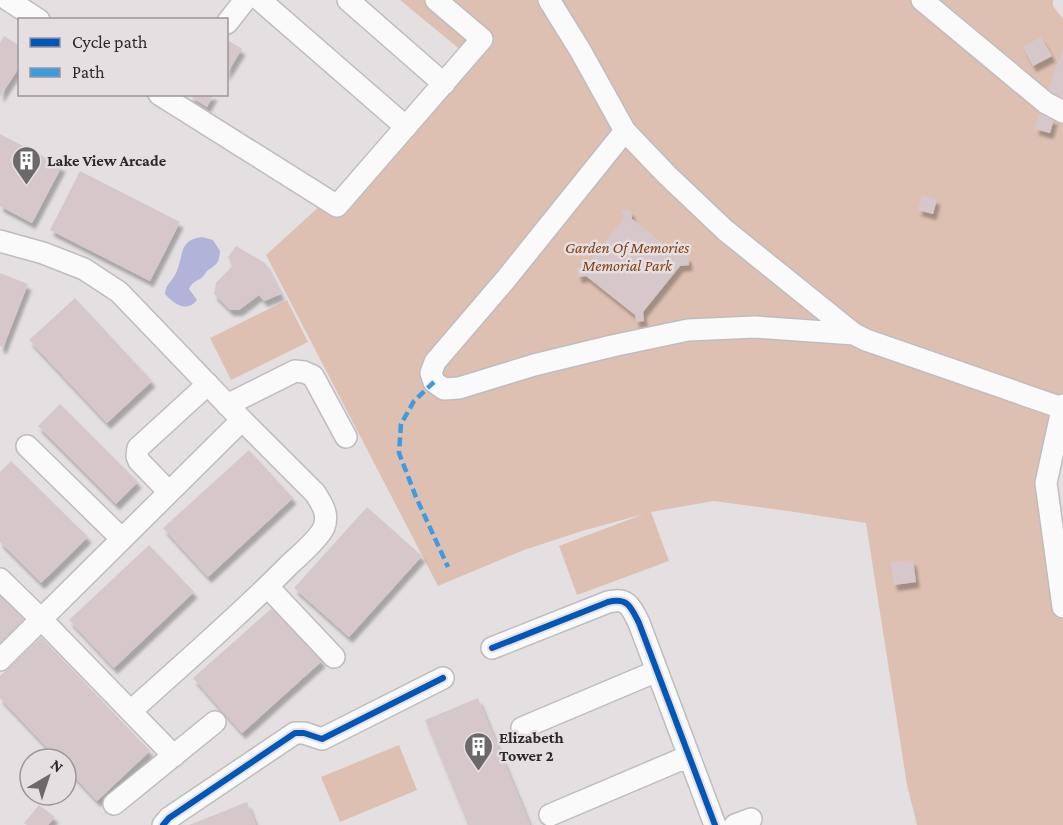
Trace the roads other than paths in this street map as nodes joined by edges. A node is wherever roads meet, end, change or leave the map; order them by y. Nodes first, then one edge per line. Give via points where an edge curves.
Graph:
1 (8, 0) edge
2 (245, 0) edge
3 (260, 0) edge
4 (348, 0) edge
5 (436, 0) edge
6 (549, 0) edge
7 (922, 0) edge
8 (36, 18) edge
9 (228, 21) edge
10 (444, 84) junction
11 (162, 96) edge
12 (1063, 112) edge
13 (406, 127) junction
14 (625, 131) junction
15 (0, 241) edge
16 (854, 334) junction
17 (207, 384) junction
18 (227, 405) junction
19 (1063, 406) edge
20 (242, 420) junction
21 (346, 437) dead end
22 (27, 446) dead end
23 (169, 492) junction
24 (122, 539) junction
25 (0, 579) edge
26 (268, 587) junction
27 (1063, 607) edge
28 (41, 619) junction
29 (492, 648) dead end
30 (334, 657) dead end
31 (0, 660) edge
32 (657, 671) junction
33 (443, 678) dead end
34 (131, 711) junction
35 (215, 722) dead end
36 (522, 728) dead end
37 (174, 756) junction
38 (689, 756) junction
39 (114, 804) dead end
40 (550, 815) dead end
41 (163, 825) edge
42 (715, 825) edge

1 - 8 street
2 - 9 street
3 - 13 street
4 - 10 street
5 - 10 street via 482,39
6 - 14 street
7 - 12 street via 1046,103
10 - 13 street
11 - 13 street via 337,206
14 - 16 street via 725,230
14 - 16 street via 435,362 431,373 434,382 444,389 459,388 534,365 688,330 755,327
15 - 17 street via 84,269 118,292
16 - 19 street
17 - 18 street
17 - 23 street via 138,448 140,462
18 - 20 street
18 - 21 street via 296,371 304,372 313,376
19 - 27 street via 1046,483
20 - 23 street
20 - 26 street via 315,493 326,517 324,529
22 - 24 street
23 - 24 street
24 - 28 street
25 - 28 street
26 - 30 street
26 - 34 street
28 - 31 street
28 - 34 street
29 - 32 street via 618,599 634,613
32 - 36 street
32 - 38 street
33 - 41 street via 322,739 295,733
34 - 37 street
35 - 37 street
37 - 39 street
38 - 40 street
38 - 42 street

